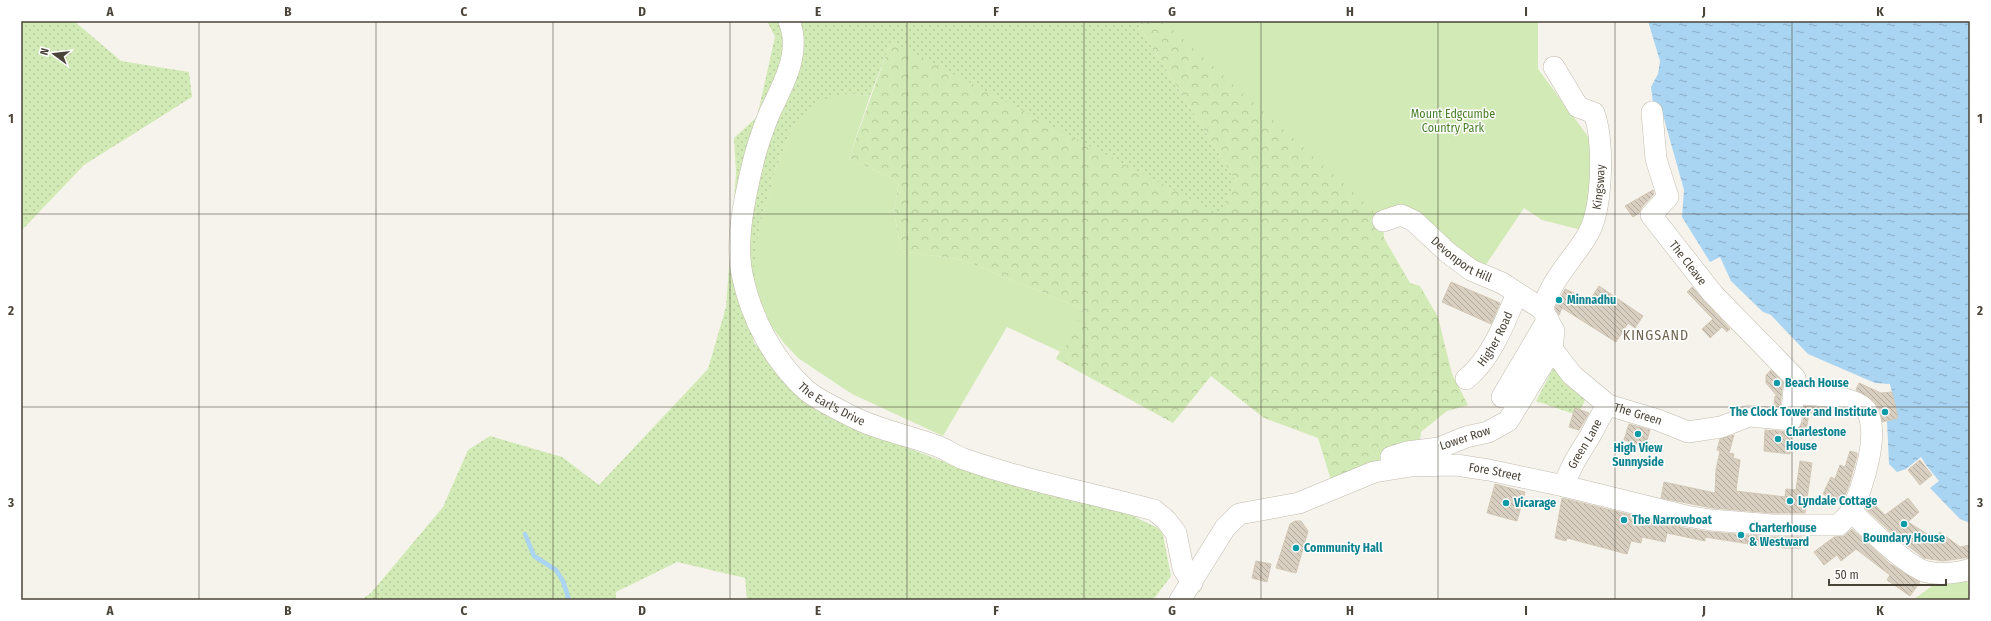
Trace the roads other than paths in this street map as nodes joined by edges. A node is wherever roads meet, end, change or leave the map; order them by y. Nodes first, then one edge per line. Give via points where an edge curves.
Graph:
1 (789, 21) edge
2 (1554, 67) dead end
3 (1652, 112) dead end
4 (1383, 221) dead end
5 (1517, 294) junction
6 (1545, 314) junction
7 (1552, 349) junction
8 (1466, 379) dead end
9 (1795, 394) junction
10 (1502, 397) dead end
11 (1608, 405) junction
12 (1374, 472) junction
13 (1564, 486) junction
14 (1851, 511) junction
15 (1970, 569) edge
16 (1186, 592) edge

1 - 16 street, The Earl's Drive via 793,49 788,73 755,154 746,193 740,242 742,273 750,300 764,337 782,365 808,391 850,416 1006,472 1154,510 1176,533
2 - 6 street, Kingsway via 1578,107 1594,113 1600,163 1599,193 1598,206 1589,232 1552,287
3 - 9 street, The Cleave via 1656,159 1668,197 1651,216 1713,294 1795,378
4 - 5 street, Devonport Hill via 1401,215 1414,221 1471,270
5 - 6 street, Devonport Hill
5 - 8 street, Higher Road via 1476,372
6 - 7 street, Lower Row via 1554,331
6 - 10 street
7 - 11 street, The Green via 1572,375
7 - 12 street, Lower Row via 1508,421 1488,432 1466,437 1439,448 1407,452 1384,459
9 - 11 street, The Green via 1791,420 1749,416 1721,427 1688,432
9 - 14 street via 1847,400 1864,408 1870,420 1871,448 1862,483
11 - 13 street, Green Lane via 1570,467
12 - 13 street, Fore Street via 1411,466 1456,465
12 - 16 street, Fore Street via 1299,503 1239,514 1225,528
13 - 14 street, Fore Street via 1711,520 1773,525 1839,525
14 - 15 street via 1870,531 1910,563 1927,572

